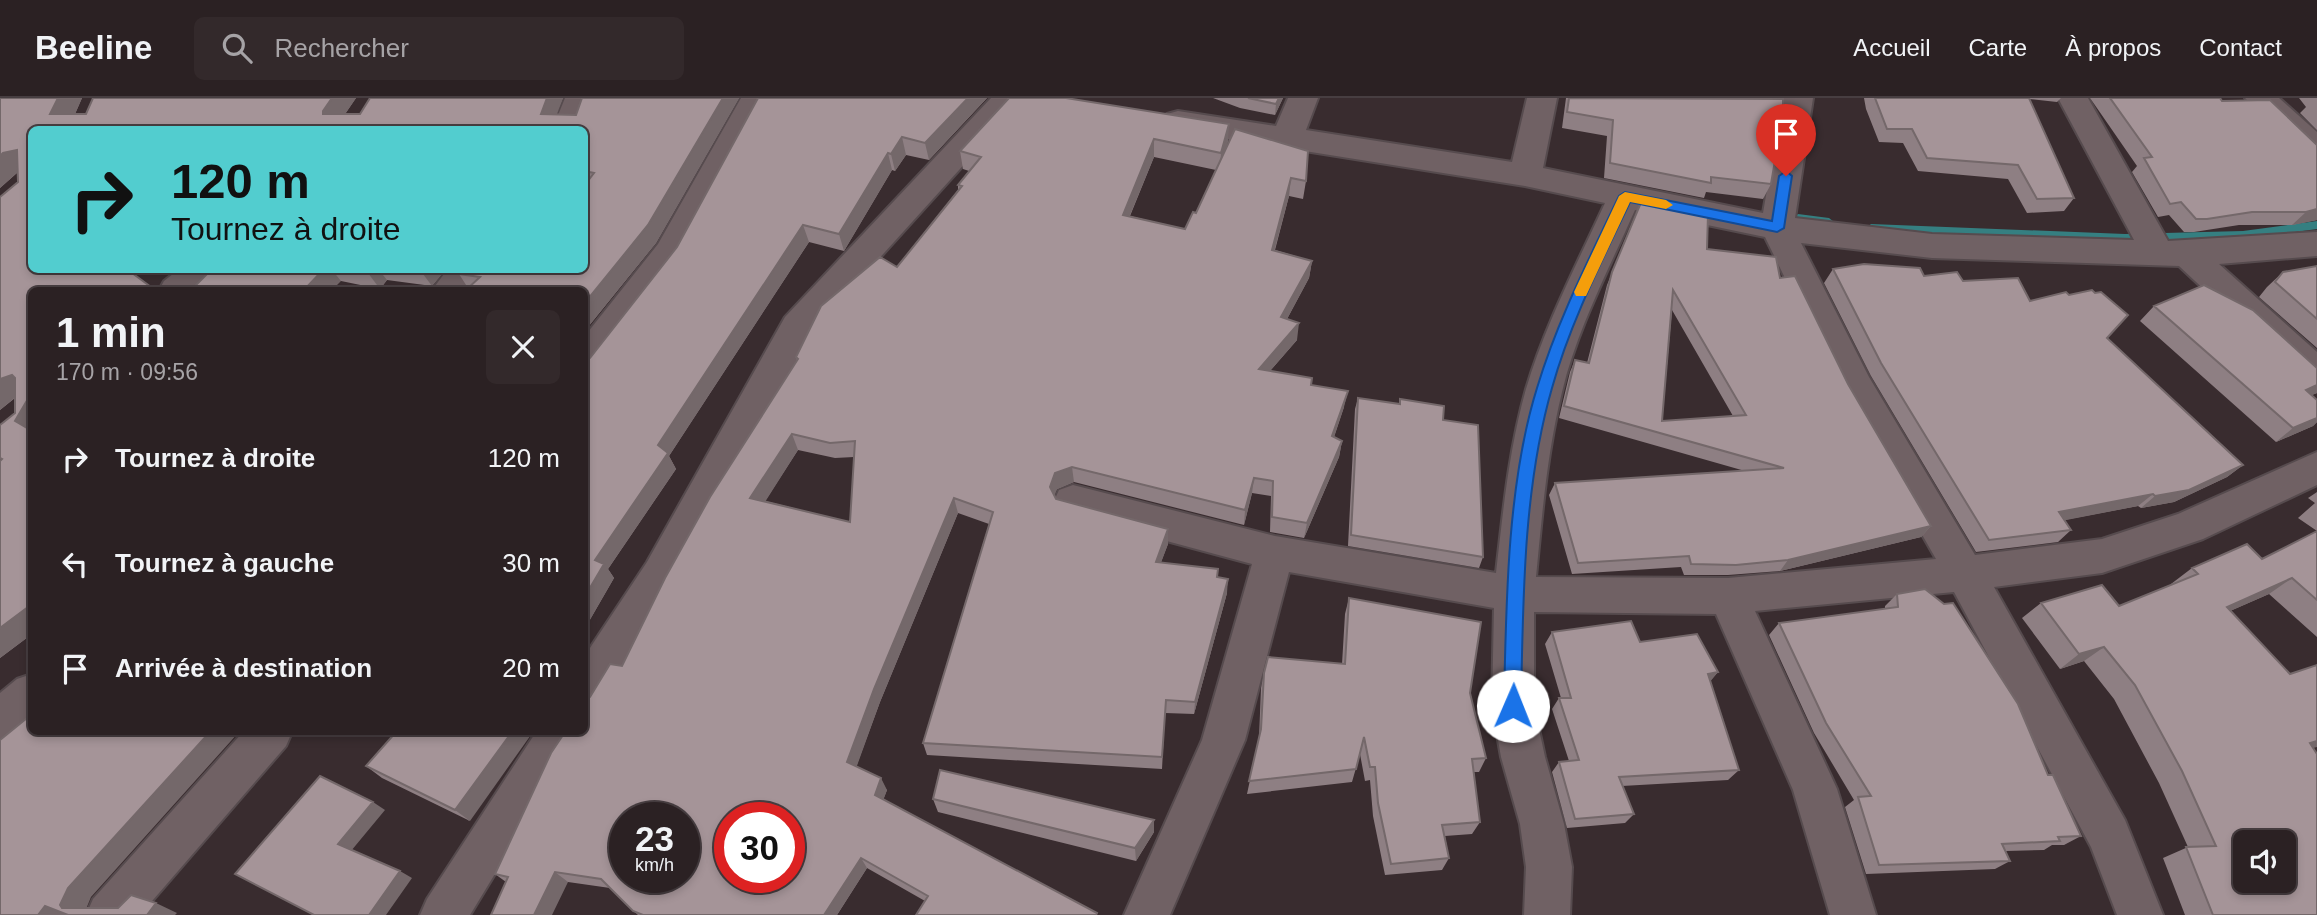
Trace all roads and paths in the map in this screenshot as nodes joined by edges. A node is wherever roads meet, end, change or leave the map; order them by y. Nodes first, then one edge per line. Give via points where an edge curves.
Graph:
1 (580, 98) edge
2 (756, 98) edge
3 (1009, 98) edge
4 (1303, 98) edge
5 (1542, 98) edge
6 (1798, 98) edge
7 (2073, 98) edge
8 (2260, 98) edge
9 (1154, 117) edge
10 (568, 126) edge
11 (1287, 138) junction
12 (2317, 149) edge
13 (1525, 175) junction
14 (1625, 196) junction
15 (1777, 228) junction
16 (2317, 244) edge
17 (2172, 254) junction
18 (197, 273) edge
19 (463, 273) edge
20 (181, 287) edge
21 (452, 287) edge
22 (588, 358) edge
23 (2317, 373) edge
24 (2317, 468) edge
25 (1073, 501) edge
26 (1275, 553) junction
27 (1965, 574) junction
28 (1514, 594) junction
29 (1728, 596) junction
30 (588, 688) edge
31 (28, 696) edge
32 (0, 719) edge
33 (268, 735) edge
34 (558, 735) edge
35 (108, 915) edge
36 (443, 915) edge
37 (1147, 915) edge
38 (1547, 915) edge
39 (1853, 915) edge
40 (2140, 915) edge

1 - 10 street
2 - 22 street via 670,253
3 - 30 street via 797,326 661,574
4 - 11 street
5 - 13 street
6 - 15 street
7 - 17 street
8 - 12 street
9 - 11 street
11 - 13 street
13 - 14 street
14 - 15 street
14 - 28 street via 1567,323 1544,390 1527,472
15 - 17 street via 1932,246
15 - 27 street via 1855,386
16 - 17 street
17 - 23 street
18 - 20 street
19 - 21 street
24 - 27 street via 2189,527 2102,556
25 - 26 street
26 - 28 street
26 - 37 street via 1223,740
27 - 29 street
27 - 40 street via 2109,836
28 - 29 street
28 - 38 street via 1513,706 1549,867
29 - 39 street via 1815,789
31 - 32 street
33 - 35 street
34 - 36 street

